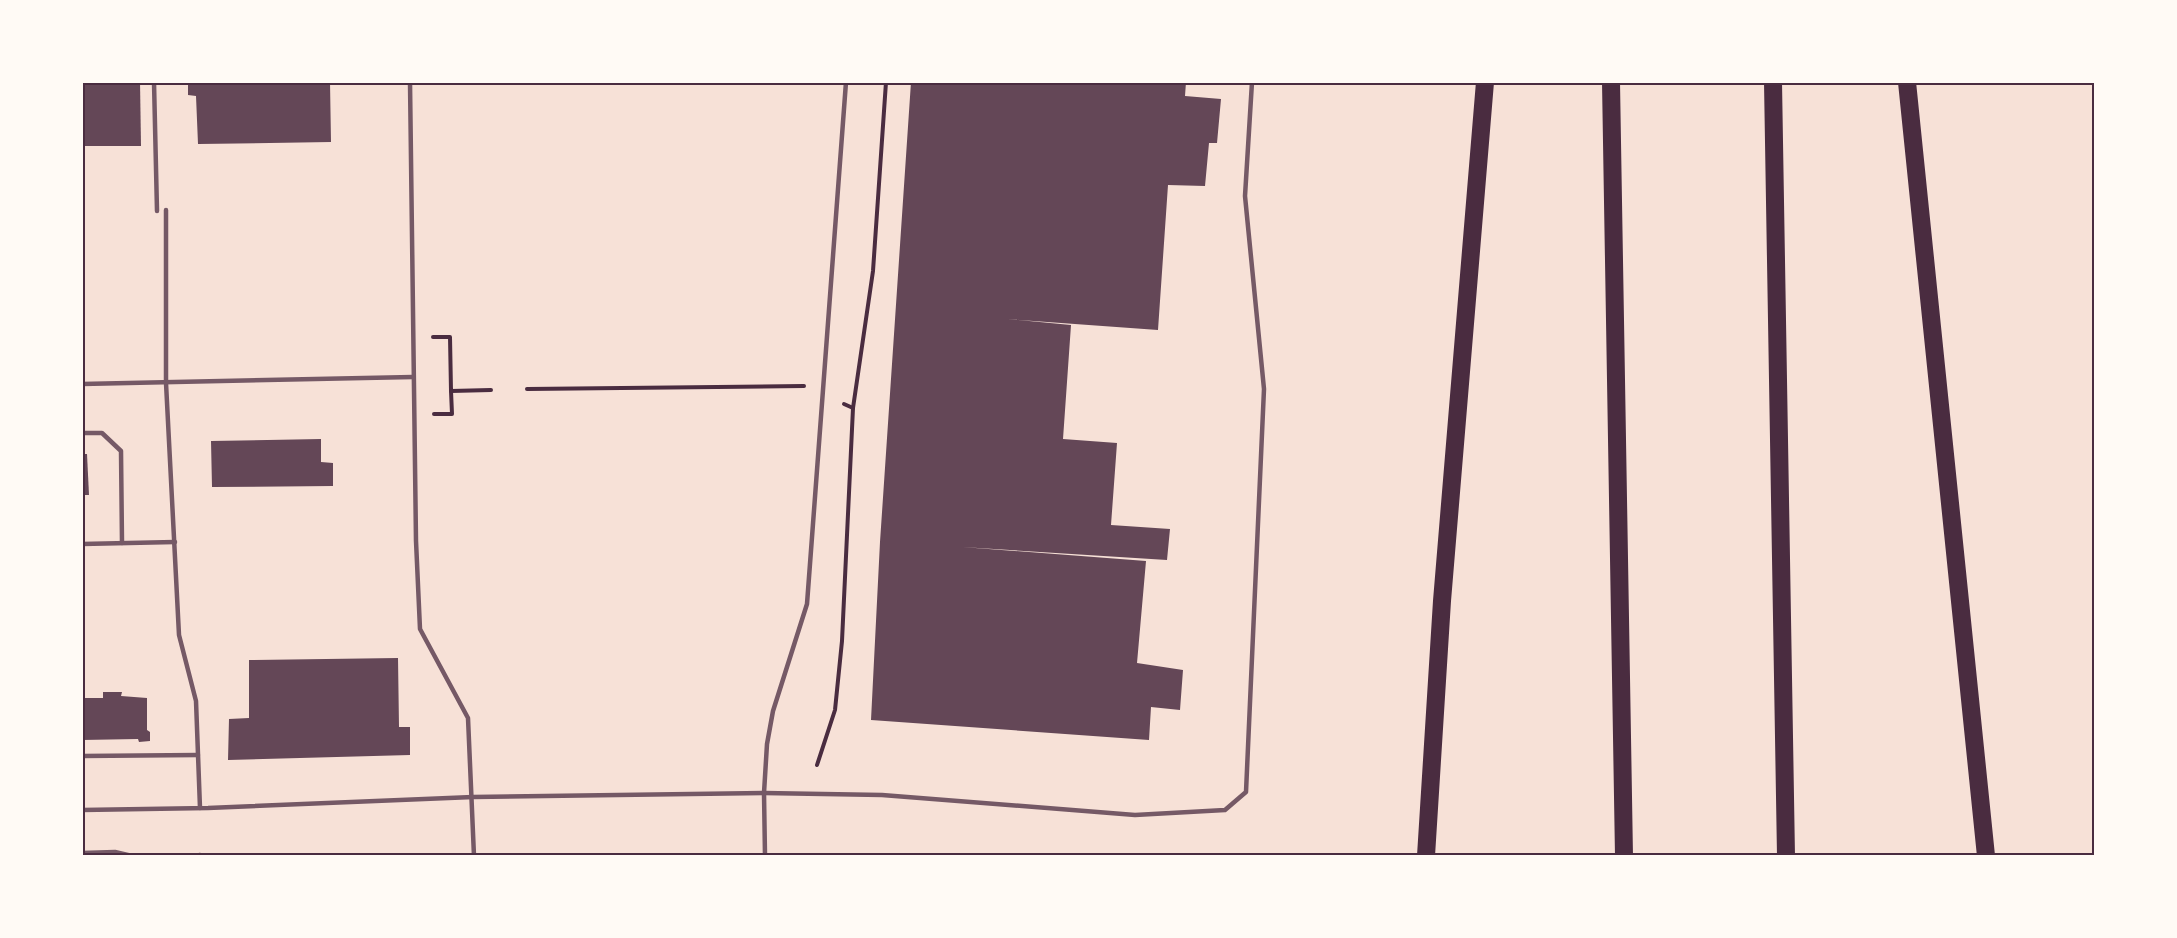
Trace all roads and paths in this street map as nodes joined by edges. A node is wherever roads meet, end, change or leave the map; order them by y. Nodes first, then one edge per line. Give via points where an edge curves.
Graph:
1 (154, 82) edge
2 (410, 82) edge
3 (846, 82) edge
4 (886, 82) edge
5 (1252, 82) edge
6 (1485, 82) edge
7 (1611, 82) edge
8 (1773, 82) edge
9 (1907, 82) edge
10 (166, 210) dead end
11 (157, 211) dead end
12 (433, 337) dead end
13 (413, 377) junction
14 (166, 383) junction
15 (82, 384) edge
16 (804, 386) dead end
17 (527, 389) dead end
18 (491, 390) dead end
19 (451, 391) junction
20 (844, 404) dead end
21 (853, 408) junction
22 (434, 414) dead end
23 (82, 433) edge
24 (175, 542) junction
25 (122, 543) junction
26 (82, 544) edge
27 (198, 755) junction
28 (82, 756) edge
29 (817, 765) dead end
30 (764, 793) junction
31 (473, 797) junction
32 (200, 808) junction
33 (82, 810) edge
34 (82, 853) edge
35 (132, 855) edge
36 (474, 855) edge
37 (765, 855) edge
38 (1426, 855) edge
39 (1624, 855) edge
40 (1786, 855) edge
41 (1986, 855) edge

1 - 11 lane
2 - 13 lane
3 - 30 lane via 807,604 773,711
4 - 21 path via 873,271
5 - 30 lane via 1245,196 1264,389 1246,792 1225,810 1135,815 882,795
6 - 38 highway via 1442,601
7 - 39 highway
8 - 40 highway
9 - 41 highway
10 - 14 lane
12 - 19 path via 450,337
13 - 14 lane
13 - 31 lane via 420,629 468,718
14 - 15 lane
14 - 24 lane
16 - 17 path
18 - 19 path
19 - 22 path via 452,414
20 - 21 path
21 - 29 path via 836,710
23 - 25 lane via 102,433 121,451
24 - 25 lane
24 - 27 lane via 179,635 196,701
25 - 26 lane
27 - 28 lane
27 - 32 lane
30 - 31 lane
30 - 37 lane
31 - 32 lane
31 - 36 lane
32 - 33 lane
34 - 35 lane

